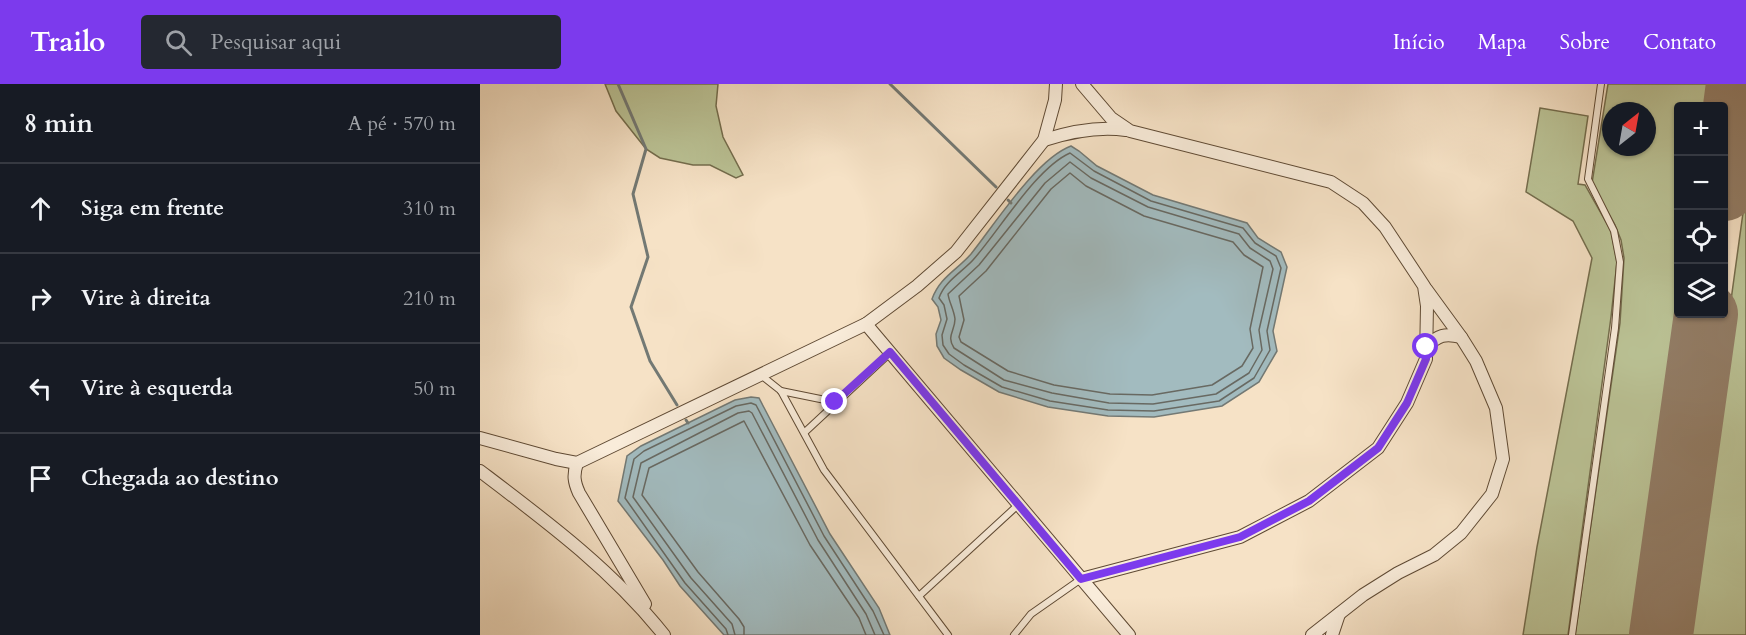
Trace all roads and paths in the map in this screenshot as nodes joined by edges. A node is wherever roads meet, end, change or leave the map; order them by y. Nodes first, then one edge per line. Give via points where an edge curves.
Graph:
1 (1056, 84) edge
2 (1082, 84) edge
3 (1601, 84) edge
4 (1130, 131) junction
5 (1044, 140) junction
6 (1424, 286) junction
7 (866, 324) junction
8 (1461, 337) junction
9 (1426, 347) junction
10 (890, 352) junction
11 (761, 375) junction
12 (781, 391) junction
13 (835, 402) junction
14 (805, 432) junction
15 (480, 438) edge
16 (577, 463) junction
17 (480, 471) edge
18 (486, 482) edge
19 (1018, 505) junction
20 (1081, 579) junction
21 (919, 596) junction
22 (1339, 614) junction
23 (663, 634) edge
24 (948, 635) edge
25 (1014, 635) edge
26 (1129, 635) edge
27 (1312, 635) edge
28 (1332, 635) edge
29 (1572, 635) edge

1 - 5 street
2 - 4 street via 1111,118
3 - 29 lane via 1587,179 1614,231 1620,262 1615,328
4 - 5 street via 1112,128
4 - 6 street via 1331,182 1372,212
5 - 7 street via 956,252
6 - 8 street
6 - 9 street
7 - 10 street
7 - 11 street
8 - 9 street via 1446,334
8 - 22 street via 1496,408 1503,459 1492,494 1461,533 1434,555 1398,573
9 - 20 street via 1426,359 1407,403 1378,448 1309,501 1240,537
10 - 13 lane
10 - 19 street
11 - 12 lane
11 - 16 street
12 - 13 lane
12 - 14 lane
13 - 14 lane
14 - 21 lane via 824,470
15 - 16 street
16 - 23 street via 574,482 579,494
17 - 18 street
18 - 23 street via 575,544
19 - 20 street
19 - 21 lane
20 - 25 lane via 1031,614
20 - 26 street
21 - 24 lane
22 - 27 street
22 - 28 street

